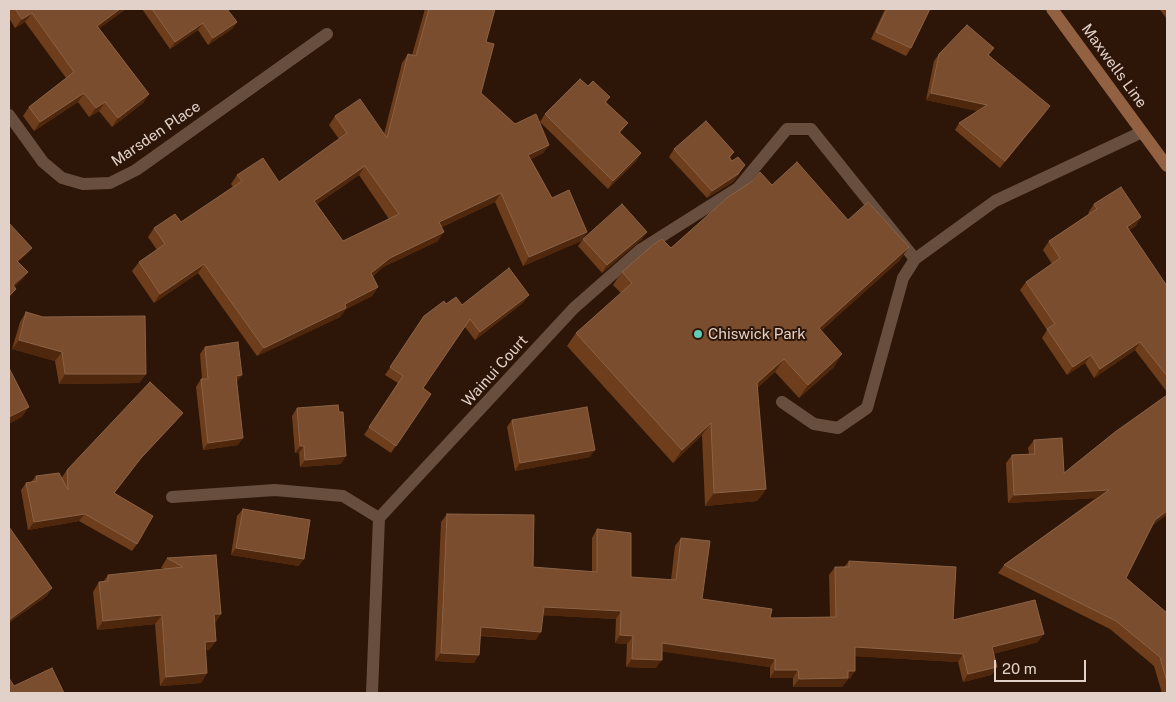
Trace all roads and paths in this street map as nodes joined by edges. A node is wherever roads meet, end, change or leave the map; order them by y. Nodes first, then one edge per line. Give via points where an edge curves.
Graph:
1 (1052, 9) edge
2 (327, 34) dead end
3 (9, 115) edge
4 (1142, 132) junction
5 (1167, 166) edge
6 (915, 259) junction
7 (782, 402) dead end
8 (172, 497) dead end
9 (379, 518) junction
10 (372, 693) edge

1 - 4 main road, Maxwells Line
2 - 3 street, Marsden Place via 136,170 110,184 84,184 62,178 43,162
4 - 5 main road, Maxwells Line
4 - 6 street via 995,201
6 - 7 street via 903,278 867,408 838,428 814,424
6 - 9 street, Wainui Court via 811,129 787,129 738,188 640,250 574,308
8 - 9 street via 275,490 343,496
9 - 10 street

